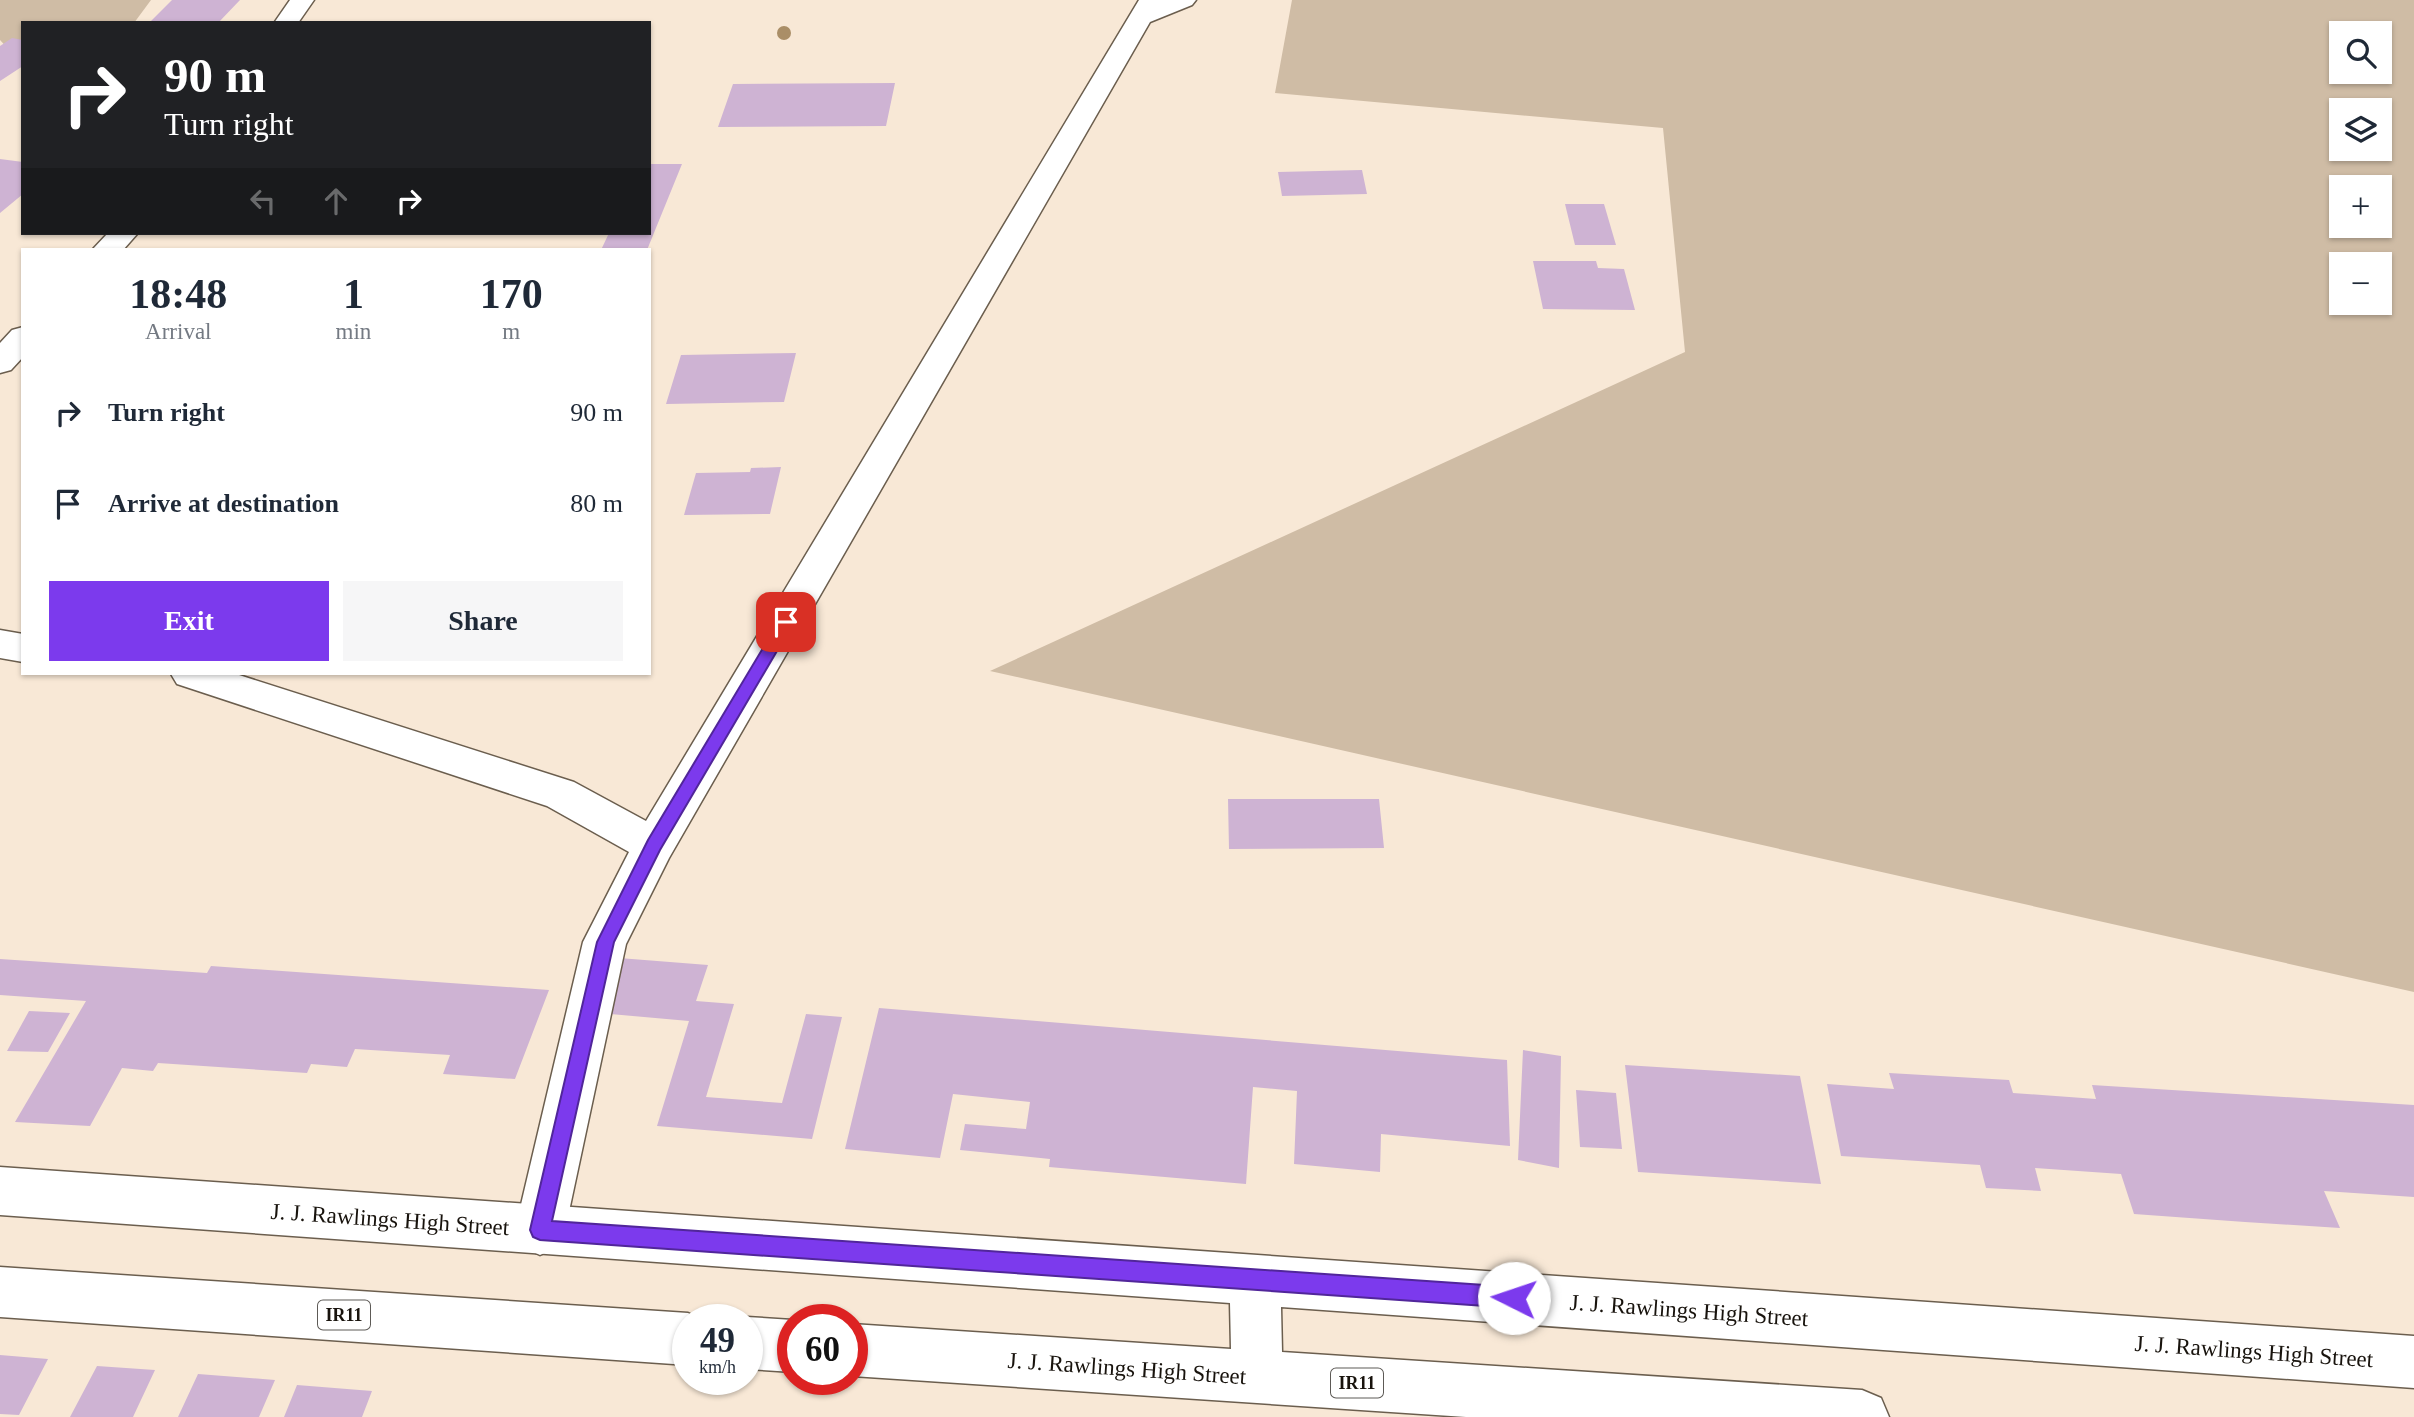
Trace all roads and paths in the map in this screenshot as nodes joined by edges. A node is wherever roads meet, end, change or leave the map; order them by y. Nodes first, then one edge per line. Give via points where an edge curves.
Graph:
1 (302, 0) edge
2 (1184, 0) edge
3 (1145, 9) edge
4 (287, 21) edge
5 (122, 235) edge
6 (108, 248) edge
7 (21, 339) edge
8 (0, 363) edge
9 (0, 644) edge
10 (21, 648) edge
11 (193, 675) edge
12 (654, 845) junction
13 (0, 1191) edge
14 (540, 1230) junction
15 (1255, 1279) junction
16 (0, 1292) edge
17 (672, 1338) edge
18 (868, 1351) edge
19 (2414, 1362) edge
20 (1257, 1377) junction
21 (1491, 1404) edge
22 (1862, 1417) edge

1 - 4 main road
2 - 3 main road
3 - 12 main road
5 - 6 main road
7 - 8 main road
9 - 10 main road
11 - 12 main road via 560,794
12 - 14 main road via 606,942
13 - 14 main road, J. J. Rawlings High Street
14 - 15 main road, J. J. Rawlings High Street
15 - 19 main road, J. J. Rawlings High Street
15 - 20 main road
16 - 17 main road, IR11
18 - 20 main road, J. J. Rawlings High Street / IR11
20 - 21 main road, J. J. Rawlings High Street / IR11
21 - 22 main road, J. J. Rawlings High Street / IR11

